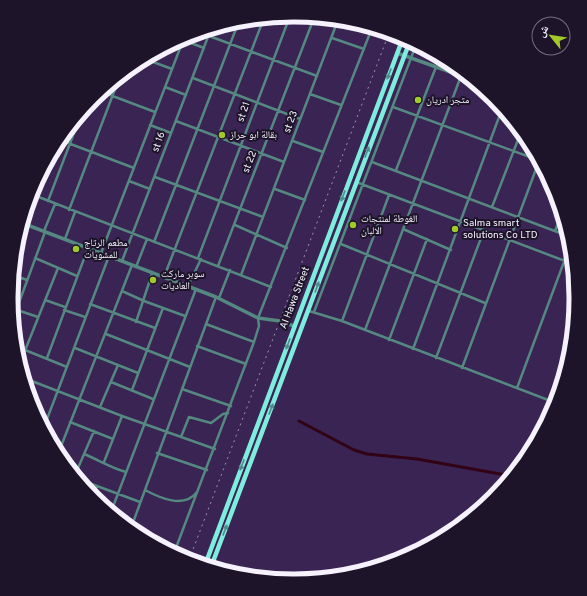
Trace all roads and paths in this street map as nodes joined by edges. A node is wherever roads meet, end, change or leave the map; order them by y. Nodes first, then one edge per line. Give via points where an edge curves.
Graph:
1 (288, 22) edge
2 (312, 23) edge
3 (262, 25) edge
4 (336, 26) edge
5 (236, 29) edge
6 (370, 33) edge
7 (209, 36) joint
8 (332, 38) junction
9 (190, 42) edge
10 (230, 44) junction
11 (401, 44) edge
12 (180, 47) edge
13 (408, 47) edge
14 (204, 48) junction
15 (364, 49) junction
16 (414, 51) edge
17 (252, 52) junction
18 (397, 53) junction
19 (405, 54) junction
20 (412, 58) junction
21 (273, 60) junction
22 (152, 62) edge
23 (436, 67) junction
24 (294, 68) junction
25 (172, 69) junction
26 (453, 73) edge
27 (317, 76) junction
28 (192, 78) junction
29 (460, 78) edge
30 (214, 86) junction
31 (165, 87) junction
32 (116, 88) edge
33 (108, 94) edge
34 (236, 94) junction
35 (310, 94) junction
36 (186, 95) junction
37 (113, 96) junction
38 (256, 102) junction
39 (341, 105) junction
40 (393, 107) junction
41 (278, 110) junction
42 (155, 112) junction
43 (500, 115) edge
44 (417, 116) junction
45 (300, 119) junction
46 (176, 121) junction
47 (150, 125) junction
48 (442, 125) junction
49 (197, 129) junction
50 (75, 130) edge
51 (171, 133) junction
52 (219, 138) junction
53 (518, 139) edge
54 (293, 141) junction
55 (66, 142) edge
56 (489, 142) junction
57 (70, 143) junction
58 (242, 146) junction
59 (92, 151) junction
60 (514, 151) junction
61 (323, 152) junction
62 (262, 153) junction
63 (531, 158) edge
64 (284, 162) junction
65 (372, 162) junction
66 (134, 168) junction
67 (536, 168) edge
68 (396, 170) junction
69 (155, 177) junction
70 (129, 180) junction
71 (422, 180) junction
72 (356, 182) junction
73 (176, 185) junction
74 (364, 185) junction
75 (150, 189) junction
76 (275, 189) junction
77 (198, 193) junction
78 (389, 195) junction
79 (38, 197) edge
80 (470, 198) junction
81 (306, 200) junction
82 (48, 201) junction
83 (220, 201) junction
84 (55, 204) junction
85 (413, 204) junction
86 (492, 207) junction
87 (241, 209) junction
88 (69, 210) junction
89 (76, 212) junction
90 (264, 217) junction
91 (518, 217) junction
92 (462, 222) junction
93 (558, 222) edge
94 (28, 225) edge
95 (235, 225) junction
96 (112, 226) junction
97 (403, 229) junction
98 (484, 230) junction
99 (45, 231) junction
100 (555, 231) junction
101 (257, 233) junction
102 (133, 234) junction
103 (562, 234) edge
104 (64, 239) junction
105 (147, 239) junction
106 (427, 239) junction
107 (510, 240) junction
108 (154, 242) junction
109 (341, 244) junction
110 (88, 248) junction
111 (287, 248) junction
112 (176, 250) junction
113 (451, 250) junction
114 (101, 253) junction
115 (368, 255) junction
116 (109, 256) junction
117 (566, 256) edge
118 (35, 258) junction
119 (199, 259) junction
120 (564, 260) junction
121 (122, 261) junction
122 (567, 261) edge
123 (390, 264) junction
124 (132, 265) junction
125 (218, 266) junction
126 (136, 267) junction
127 (58, 268) junction
128 (230, 270) junction
129 (152, 274) junction
130 (414, 274) junction
131 (241, 275) junction
132 (77, 276) junction
133 (19, 277) edge
134 (164, 278) junction
135 (27, 280) junction
136 (438, 284) junction
137 (188, 286) junction
138 (271, 287) junction
139 (196, 289) junction
140 (122, 291) junction
141 (460, 293) junction
142 (218, 298) junction
143 (45, 300) junction
144 (143, 300) junction
145 (485, 303) junction
146 (90, 304) junction
147 (18, 306) edge
148 (65, 308) junction
149 (163, 308) junction
150 (19, 311) edge
151 (308, 311) junction
152 (314, 312) junction
153 (113, 313) junction
154 (185, 316) junction
155 (38, 317) junction
156 (85, 317) junction
157 (258, 318) junction
158 (136, 322) junction
159 (342, 322) junction
160 (206, 324) junction
161 (294, 326) junction
162 (155, 328) junction
163 (365, 330) junction
164 (106, 334) junction
165 (389, 340) junction
166 (254, 342) junction
167 (197, 346) junction
168 (75, 348) junction
169 (413, 349) junction
170 (25, 350) junction
171 (147, 351) junction
172 (24, 354) edge
173 (96, 356) junction
174 (47, 358) junction
175 (436, 358) junction
176 (169, 359) junction
177 (246, 364) junction
178 (118, 365) junction
179 (67, 367) junction
180 (190, 367) junction
181 (462, 368) junction
182 (138, 373) junction
183 (32, 381) edge
184 (111, 382) junction
185 (517, 388) junction
186 (182, 389) junction
187 (132, 390) junction
188 (58, 391) junction
189 (80, 399) junction
190 (153, 399) junction
191 (549, 400) edge
192 (231, 406) junction
193 (100, 407) junction
194 (228, 413) junction
195 (122, 416) junction
196 (46, 421) edge
197 (70, 422) junction
198 (144, 424) junction
199 (94, 431) junction
200 (165, 431) junction
201 (181, 437) junction
202 (113, 439) junction
203 (61, 446) edge
204 (215, 449) junction
205 (157, 453) junction
206 (84, 454) junction
207 (104, 462) junction
208 (77, 469) edge
209 (207, 470) junction
210 (126, 472) junction
211 (89, 483) edge
212 (96, 486) junction
213 (95, 489) edge
214 (145, 490) junction
215 (199, 490) junction
216 (117, 495) junction
217 (140, 502) junction
218 (113, 506) edge
219 (132, 522) edge
220 (176, 547) edge
221 (207, 560) edge
222 (214, 562) edge

1 - 21 street, st 21
2 - 24 street, st 22
3 - 17 street
4 - 8 street, st 23
5 - 10 street
6 - 15 street
7 - 10 street
7 - 14 street, st 16
8 - 15 street
8 - 27 street, st 23
9 - 14 street
10 - 17 street
10 - 30 street
11 - 18 highway, Al Hawa Street
12 - 25 street
13 - 19 highway, Al Hawa Street
14 - 28 street, st 16
15 - 39 street
16 - 20 street
17 - 21 street
17 - 34 street
18 - 19 street
18 -> 161 highway, Al Hawa Street
19 - 20 street
72 -> 19 highway, Al Hawa Street
20 - 23 street
20 - 40 street
21 - 24 street
21 - 38 street, st 21
22 - 25 street
23 - 26 street
23 - 44 street
24 - 27 street
24 - 41 street, st 22
25 - 31 street
27 - 35 street, st 23
28 - 30 street
28 - 36 street, st 16
29 - 48 street
30 - 34 street
30 - 49 street
31 - 36 street
31 - 42 street
32 - 37 street
33 - 37 street
34 - 38 street
34 - 52 street
35 - 39 street
35 - 45 street, st 23
36 - 46 street, st 16
37 - 42 street
37 - 59 street
38 - 41 street
38 - 58 street, st 21
39 - 61 street
40 - 44 street
40 - 65 street
41 - 45 street
41 - 62 street, st 22
42 - 47 street
43 - 56 street
44 - 48 street
44 - 68 street
45 - 54 street, st 23
46 - 49 street
46 - 51 street, st 16
47 - 51 street
47 - 66 street
48 - 56 street
48 - 71 street
49 - 52 street
49 - 73 street
50 - 57 street
51 - 69 street, st 16
52 - 58 street
52 - 77 street
53 - 60 street
54 - 61 street
54 - 64 street, st 23
55 - 57 street
56 - 60 street
56 - 80 street
57 - 59 street
57 - 82 street
58 - 62 street
58 - 83 street, st 21
59 - 66 street
59 - 88 street
60 - 63 street
60 - 86 street
61 - 81 street
62 - 64 street
62 - 87 street, st 22
64 - 76 street, st 23
65 - 68 street
65 - 74 street
66 - 70 street
67 - 91 street
68 - 71 street
69 - 73 street
69 - 75 street, st 16
70 - 75 street
70 - 96 street
71 - 80 street
71 - 85 street
72 - 74 street
151 -> 72 highway, Al Hawa Street
73 - 77 street
73 - 108 street
74 - 78 street
74 - 109 street
75 - 102 street, st 16
76 - 81 street
76 - 90 street, st 23
77 - 83 street
77 - 112 street
78 - 85 street
78 - 115 street
79 - 82 street
80 - 86 street
80 - 92 street
81 - 111 street
82 - 84 street
83 - 87 street
83 - 119 street, st 21
84 - 88 street
84 - 99 street
85 - 92 street
85 - 97 street
86 - 91 street
87 - 90 street
87 - 95 street, st 22
88 - 89 street
89 - 96 street
89 - 104 street
90 - 101 street, st 23
91 - 100 street
91 - 107 street
92 - 98 street
92 - 113 street
93 - 100 street
94 - 99 street
95 - 101 street
95 - 125 street, st 22
96 - 102 street
96 - 114 street
97 - 106 street
97 - 123 street
98 - 107 street
98 - 141 street
99 - 104 street
99 - 118 street
100 - 103 street
101 - 111 street
101 - 131 street, st 23
102 - 105 street
102 - 121 street, st 16
104 - 110 street
105 - 108 street
105 - 126 street
106 - 113 street
106 - 130 street
107 - 120 street
107 - 145 street
108 - 112 street
109 - 115 street
109 - 152 street
110 - 114 street
110 - 132 street
111 - 138 street
112 - 119 street
112 - 134 street
113 - 136 street
114 - 116 street
115 - 123 street
115 - 159 street
116 - 121 street
116 - 146 street
117 - 120 street
118 - 127 street
118 - 135 street
119 - 125 street
119 - 137 street, st 21
120 - 122 street
120 - 185 street
121 - 124 street
123 - 130 street
123 - 163 street
124 - 126 street
124 - 140 street
125 - 128 street
126 - 129 street
127 - 132 street
127 - 143 street
128 - 131 street
128 - 142 street
129 - 134 street
129 - 144 street
130 - 136 street
130 - 165 street
131 - 138 street
132 - 148 street
133 - 135 street
134 - 137 street
135 - 147 street
136 - 141 street
136 - 169 street
137 - 139 street
138 - 157 street
139 - 142 street
139 - 154 street
140 - 144 street
140 - 153 street
141 - 145 street
141 - 175 street
142 - 157 street
142 - 160 street
143 - 148 street
143 - 155 street
144 - 149 street
144 - 158 street
145 - 181 street
146 - 153 street
146 - 156 street
148 - 156 street
148 - 174 street
149 - 154 street
149 - 162 street
150 - 155 street
151 - 152 street
222 -> 151 highway, Al Hawa Street
152 - 159 street
153 - 158 street
153 - 164 street
154 - 176 street
155 - 170 street
156 - 168 street
157 - 161 street
157 - 166 street via 259,326
158 - 162 street
159 - 163 street
160 - 166 street
160 - 167 street
161 -> 221 highway, Al Hawa Street
162 - 171 street
163 - 165 street
164 - 171 street
164 - 173 street
165 - 169 street
166 - 177 street
167 - 177 street
167 - 180 street
168 - 173 street
168 - 179 street
169 - 175 street
170 - 172 street
170 - 174 street
171 - 176 street
171 - 182 street
173 - 178 street
173 - 189 street
174 - 179 street
175 - 181 street
176 - 180 street
176 - 190 street
177 - 192 street
178 - 182 street
178 - 184 street
179 - 188 street
180 - 186 street
181 - 185 street
182 - 187 street
183 - 188 street
184 - 187 street
184 - 193 street
185 - 191 street
186 - 192 street
186 - 200 street
187 - 190 street
188 - 189 street
188 - 196 street
189 - 193 street
189 - 197 street
190 - 198 street
192 - 194 street
193 - 195 street
194 - 201 street via 211,423 189,418
194 - 204 street
195 - 198 street
195 - 202 street
197 - 199 street
197 - 203 street
198 - 200 street
198 - 210 street
199 - 202 street
199 - 206 street
200 - 201 street
200 - 205 street
201 - 204 street
202 - 207 street
204 - 209 street
205 - 209 street
205 - 214 street
206 - 207 street
206 - 208 street
207 - 210 street via 107,466
209 - 215 street
210 - 216 street
211 - 212 street
212 - 213 street
212 - 216 street
214 - 215 street via 162,498 181,501 190,500
214 - 217 street
215 - 220 street
216 - 217 street
216 - 218 street
217 - 219 street

